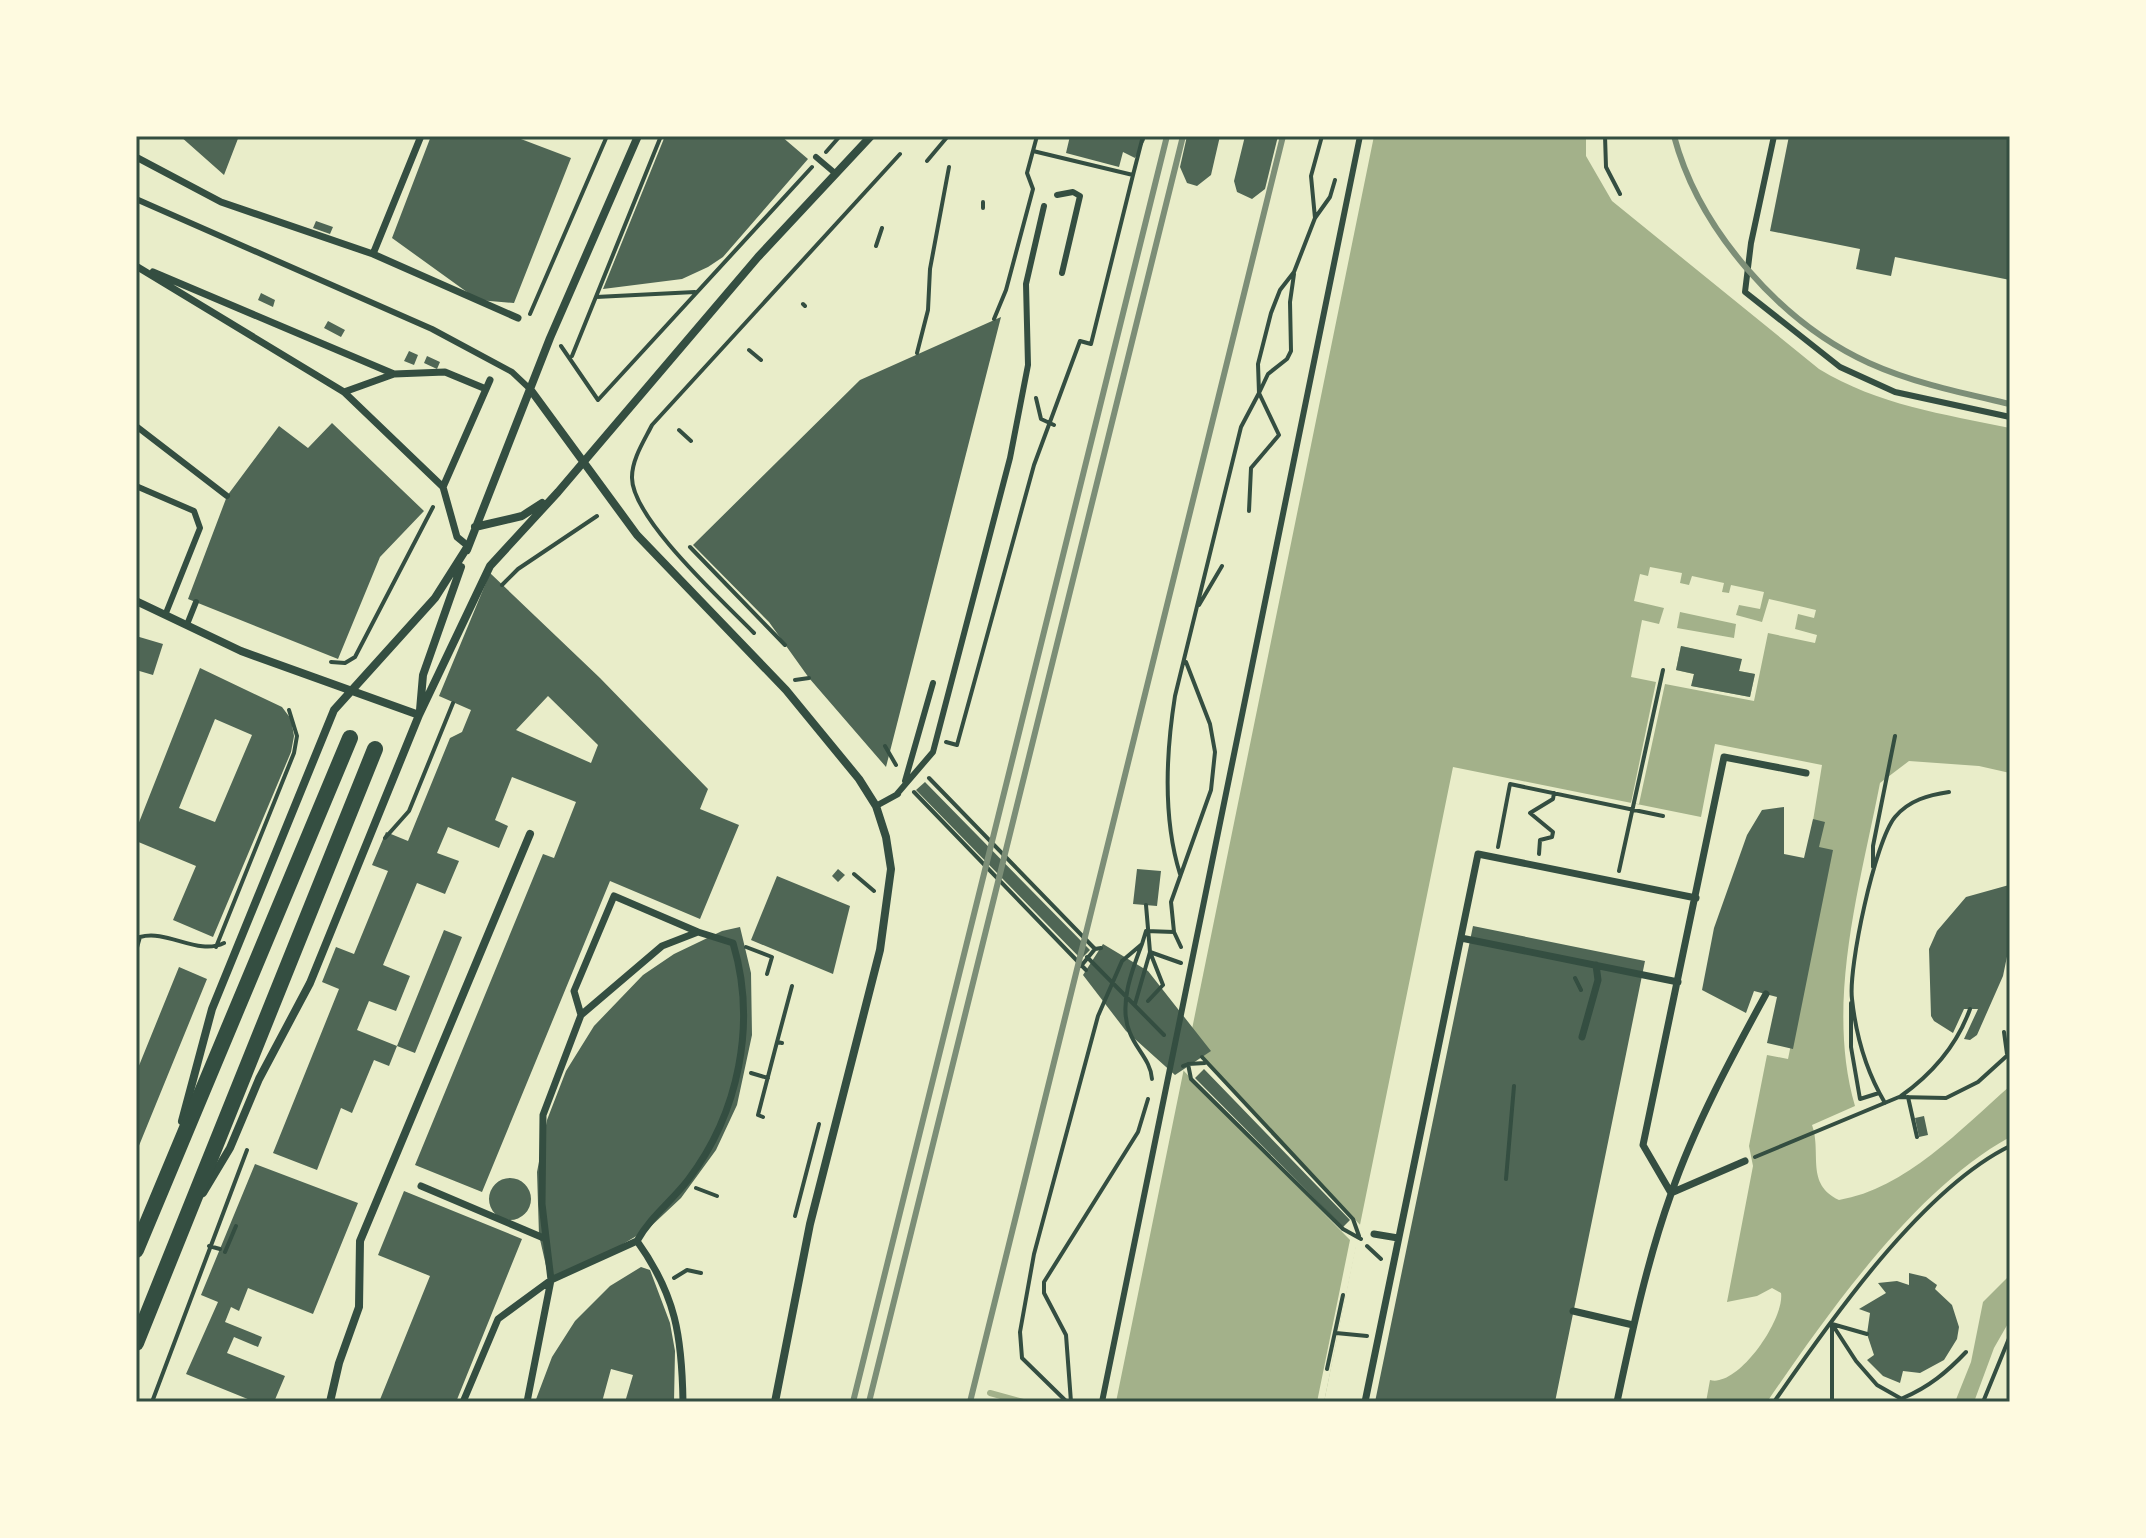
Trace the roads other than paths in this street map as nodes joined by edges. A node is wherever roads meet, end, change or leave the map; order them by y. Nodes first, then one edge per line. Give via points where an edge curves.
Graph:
1 (421, 136) edge
2 (638, 136) edge
3 (871, 136) edge
4 (1360, 136) edge
5 (1774, 136) edge
6 (136, 157) edge
7 (817, 158) road end
8 (836, 174) junction
9 (1057, 195) dead end
10 (136, 199) edge
11 (1044, 206) dead end
12 (373, 254) junction
13 (136, 265) edge
14 (1062, 273) dead end
15 (518, 318) dead end
16 (394, 374) junction
17 (490, 380) dead end
18 (486, 389) junction
19 (530, 389) junction
20 (344, 392) junction
21 (2010, 417) edge
22 (136, 426) edge
23 (583, 463) junction
24 (136, 486) edge
25 (443, 487) junction
26 (227, 496) dead end
27 (475, 527) junction
28 (468, 546) junction
29 (136, 601) edge
30 (196, 602) dead end
31 (166, 613) junction
32 (188, 622) junction
33 (933, 683) dead end
34 (350, 688) junction
35 (419, 715) junction
36 (350, 738) dead end
37 (375, 749) dead end
38 (1806, 773) dead end
39 (897, 794) junction
40 (876, 806) junction
41 (530, 834) dead end
42 (1696, 898) junction
43 (698, 932) junction
44 (1461, 938) junction
45 (1596, 965) junction
46 (1678, 982) junction
47 (1766, 994) dead end
48 (581, 1015) junction
49 (1582, 1037) dead end
50 (738, 1070) junction
51 (749, 1073) road end
52 (1745, 1161) road end
53 (169, 1170) junction
54 (421, 1186) dead end
55 (1671, 1193) junction
56 (1374, 1234) road end
57 (1398, 1238) junction
58 (176, 1239) junction
59 (546, 1239) junction
60 (637, 1241) junction
61 (136, 1250) edge
62 (1391, 1270) junction
63 (1401, 1276) dead end
64 (674, 1278) road end
65 (551, 1280) junction
66 (664, 1285) junction
67 (1573, 1311) dead end
68 (1633, 1325) junction
69 (136, 1343) edge
70 (1367, 1392) junction
71 (1377, 1394) dead end
72 (330, 1402) edge
73 (463, 1402) edge
74 (527, 1402) edge
75 (683, 1402) edge
76 (775, 1402) edge
77 (1102, 1402) edge
78 (1365, 1402) edge
79 (1617, 1402) edge

1 - 12 street
2 - 19 street
3 - 8 street
4 - 77 lane
5 - 21 lane via 1745,292 1840,367 1895,392
6 - 12 street via 221,202
7 - 8 lane
8 - 23 street via 758,257
9 - 14 lane via 1080,196
10 - 19 lane via 442,334 512,372
11 - 39 lane via 1026,284 1028,365 1010,458 933,752
12 - 15 street
13 - 16 street
13 - 20 street
16 - 18 street via 445,372
16 - 20 street
17 - 18 street
18 - 25 street
19 - 23 street
19 - 27 street
20 - 25 street
22 - 26 lane
23 - 27 street via 537,508
23 - 35 street via 490,566
23 - 40 street via 637,535 786,690
24 - 31 lane via 199,518 200,528
25 - 28 street via 457,537
27 - 28 street
28 - 34 street via 435,598
28 - 35 street via 423,675
29 - 31 street
30 - 32 lane
31 - 32 street
32 - 34 street via 241,651
33 - 39 lane via 910,773
34 - 35 street
34 - 53 street via 320,739 243,926 212,1009
35 - 58 street via 310,983 259,1079 230,1148
36 - 53 main road
37 - 58 main road
38 - 42 street via 1724,757
39 - 40 lane
40 - 76 street via 891,869 889,905 810,1224
41 - 72 street via 360,1241 359,1307
42 - 44 street via 1478,854
42 - 46 street
43 - 48 street via 662,946
43 - 48 street via 614,896 574,991
43 - 50 street via 733,943 743,974 745,1032
44 - 45 street
44 - 57 street
45 - 46 street
45 - 49 street via 1598,980
46 - 55 street via 1643,1145
47 - 55 street
48 - 59 street via 543,1115
50 - 51 street
50 - 60 street via 718,1131 691,1183 649,1219
52 - 55 street
53 - 61 main road
54 - 59 street
55 - 68 street
56 - 57 street
57 - 62 street
58 - 69 main road
59 - 65 street
60 - 65 street
60 - 66 street
62 - 63 street
62 - 70 street
64 - 66 street
65 - 73 street via 498,1319
65 - 74 street
66 - 75 street via 682,1350
67 - 68 street
68 - 79 street
70 - 71 street
70 - 78 street

